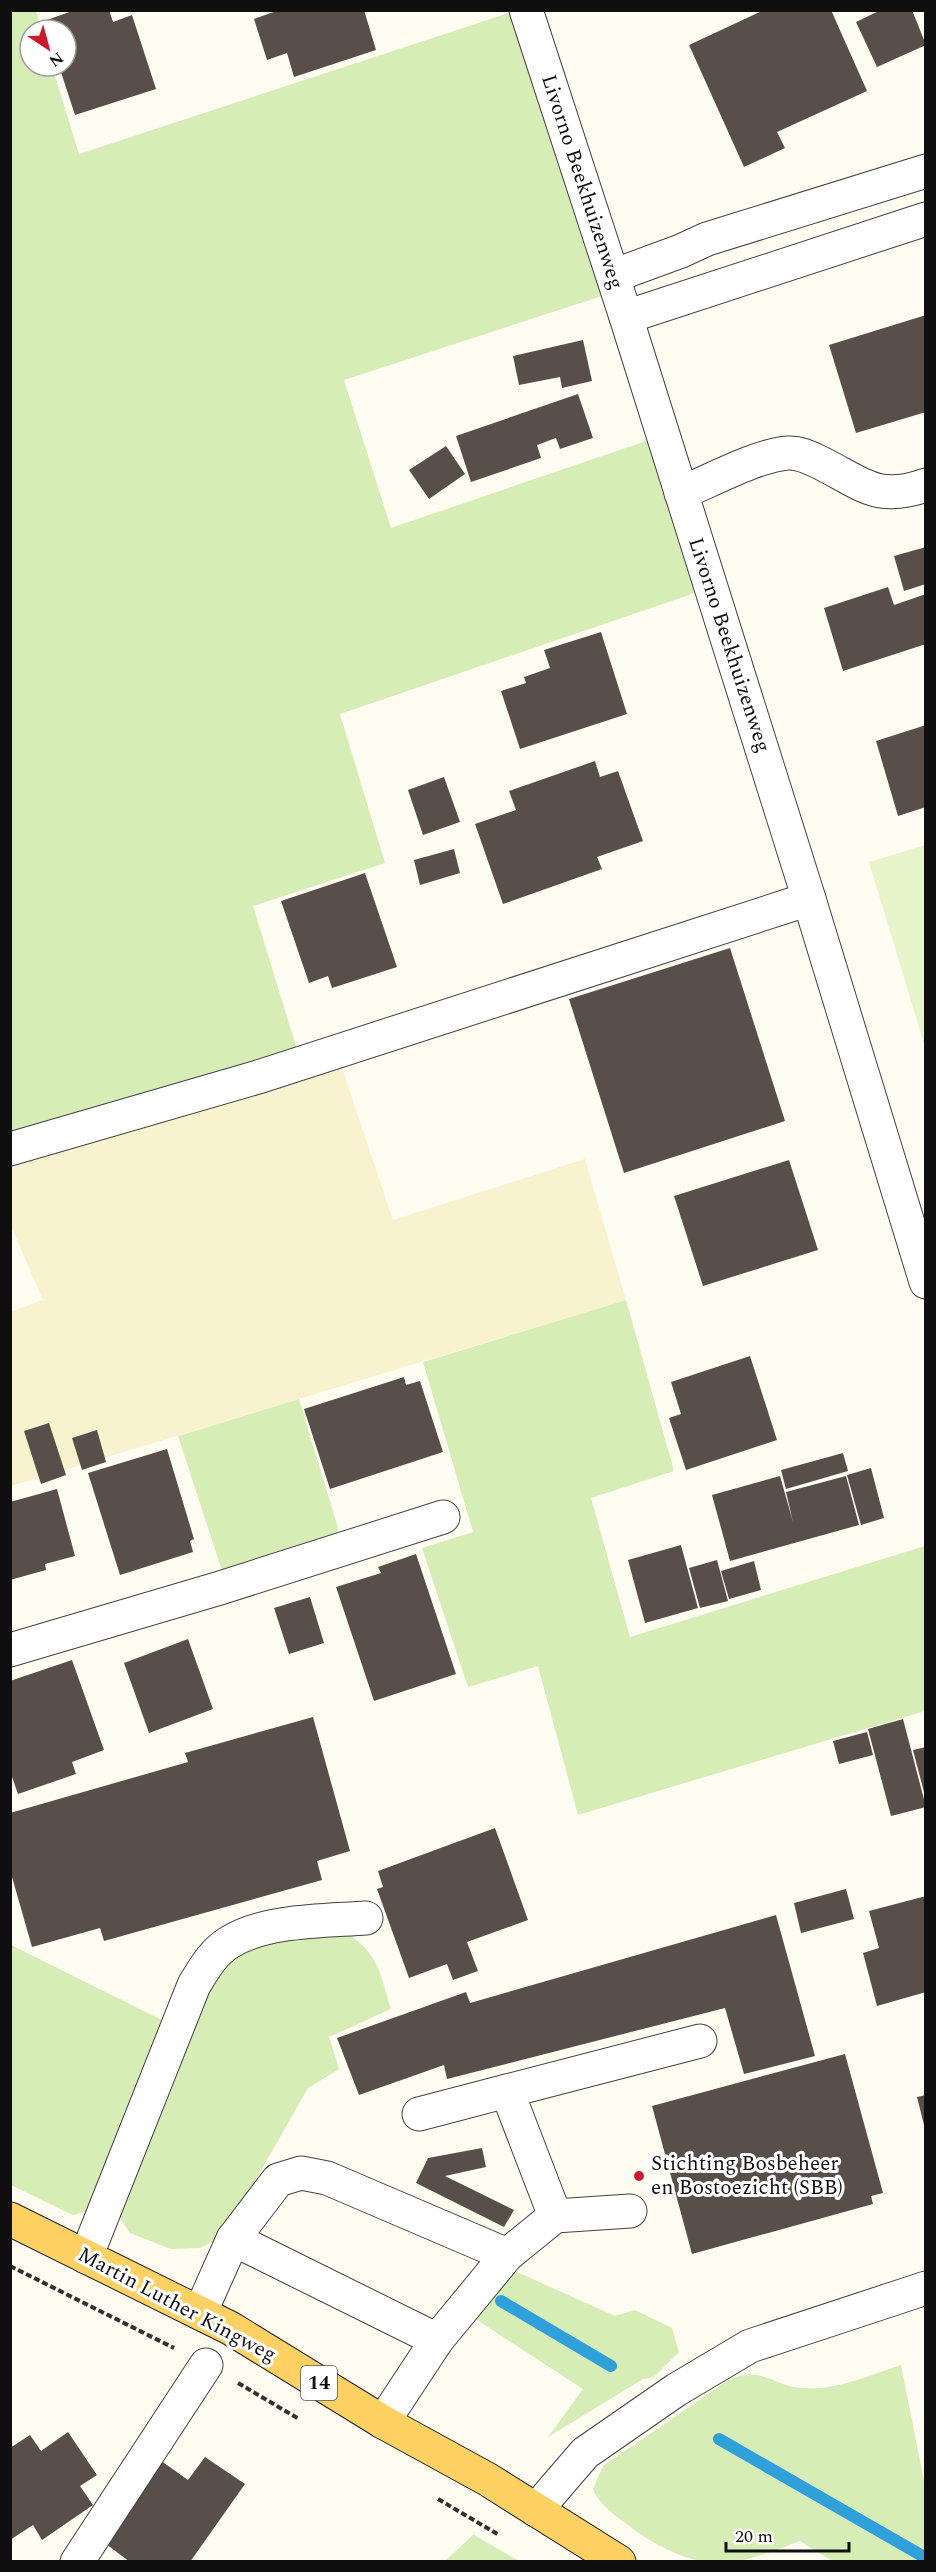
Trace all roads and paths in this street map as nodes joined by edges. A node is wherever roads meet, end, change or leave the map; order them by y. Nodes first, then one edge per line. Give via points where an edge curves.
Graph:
1 (526, 10) edge
2 (926, 171) edge
3 (926, 219) edge
4 (613, 276) junction
5 (626, 317) junction
6 (926, 485) edge
7 (681, 493) junction
8 (809, 898) junction
9 (10, 1149) edge
10 (926, 1282) edge
11 (443, 1517) dead end
12 (10, 1650) edge
13 (366, 1918) dead end
14 (700, 2041) dead end
15 (507, 2091) junction
16 (419, 2114) dead end
17 (630, 2211) dead end
18 (555, 2216) junction
19 (10, 2219) edge
20 (233, 2239) junction
21 (507, 2255) junction
22 (86, 2258) junction
23 (10, 2266) edge
24 (926, 2288) edge
25 (200, 2313) junction
26 (437, 2340) junction
27 (206, 2365) junction
28 (383, 2422) junction
29 (308, 2424) dead end
30 (431, 2495) dead end
31 (536, 2510) junction
32 (502, 2537) dead end
33 (77, 2562) edge
34 (619, 2562) edge

1 - 4 street, Livorno Beekhuizenweg
2 - 4 street via 707,239
3 - 5 street
4 - 5 street, Livorno Beekhuizenweg
5 - 7 street, Livorno Beekhuizenweg
6 - 7 street via 903,493 879,493 807,456 790,453 771,456
7 - 8 street, Livorno Beekhuizenweg
8 - 9 street via 258,1077
8 - 10 street, Livorno Beekhuizenweg
11 - 12 street
13 - 22 street via 251,1932 229,1942 209,1960 194,1985
14 - 15 street
15 - 16 street
15 - 18 street
17 - 18 street
18 - 21 street
19 - 22 main road, Martin Luther Kingweg / 14
20 - 21 street via 278,2180 301,2173 327,2178
20 - 25 street
20 - 26 street
21 - 26 street
22 - 25 main road, Martin Luther Kingweg / 14
23 - 27 path
24 - 31 street via 750,2346 676,2390 585,2453
25 - 28 main road, Martin Luther Kingweg / 14
26 - 28 street
27 - 29 path
27 - 33 street
28 - 31 main road, Martin Luther Kingweg / 14
30 - 32 path
31 - 34 main road, Martin Luther Kingweg / 14

